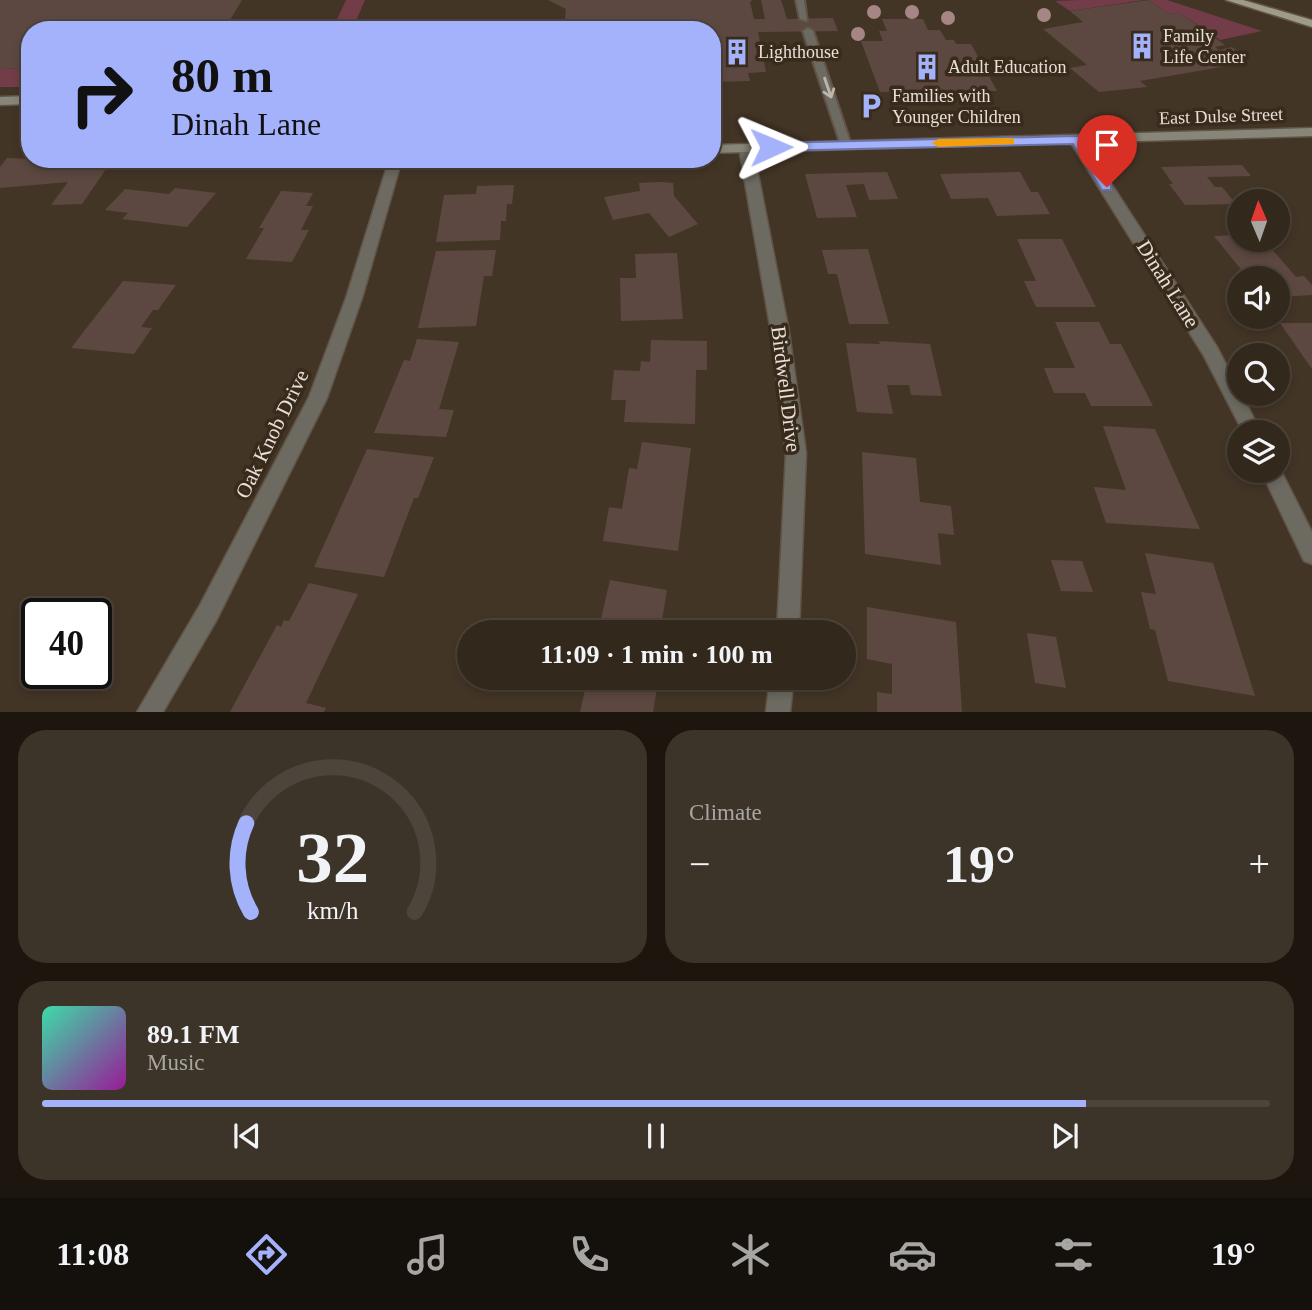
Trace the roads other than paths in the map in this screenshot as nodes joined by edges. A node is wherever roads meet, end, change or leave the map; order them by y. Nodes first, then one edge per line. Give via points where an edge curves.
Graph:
1 (800, 0) edge
2 (1231, 0) edge
3 (804, 19) dead end
4 (1312, 24) edge
5 (808, 31) dead end
6 (21, 100) edge
7 (0, 101) edge
8 (1312, 132) edge
9 (1076, 140) junction
10 (846, 145) junction
11 (746, 148) junction
12 (721, 149) edge
13 (394, 168) edge
14 (1246, 420) edge
15 (1277, 483) edge
16 (1312, 554) edge
17 (789, 620) edge
18 (781, 690) edge
19 (149, 712) edge
20 (778, 712) edge

1 - 3 lane
2 - 4 main road
5 -> 10 lane
6 - 7 street
8 - 9 street, East Dulse Street
9 - 10 street, East Dulse Street
9 - 14 street, Dinah Lane via 1211,352
10 - 11 street, East Dulse Street
11 - 12 street, East Dulse Street
11 - 17 street, Birdwell Drive via 780,332 796,453
13 - 19 street, Oak Knob Drive via 318,398 208,613
15 - 16 street
18 - 20 street

